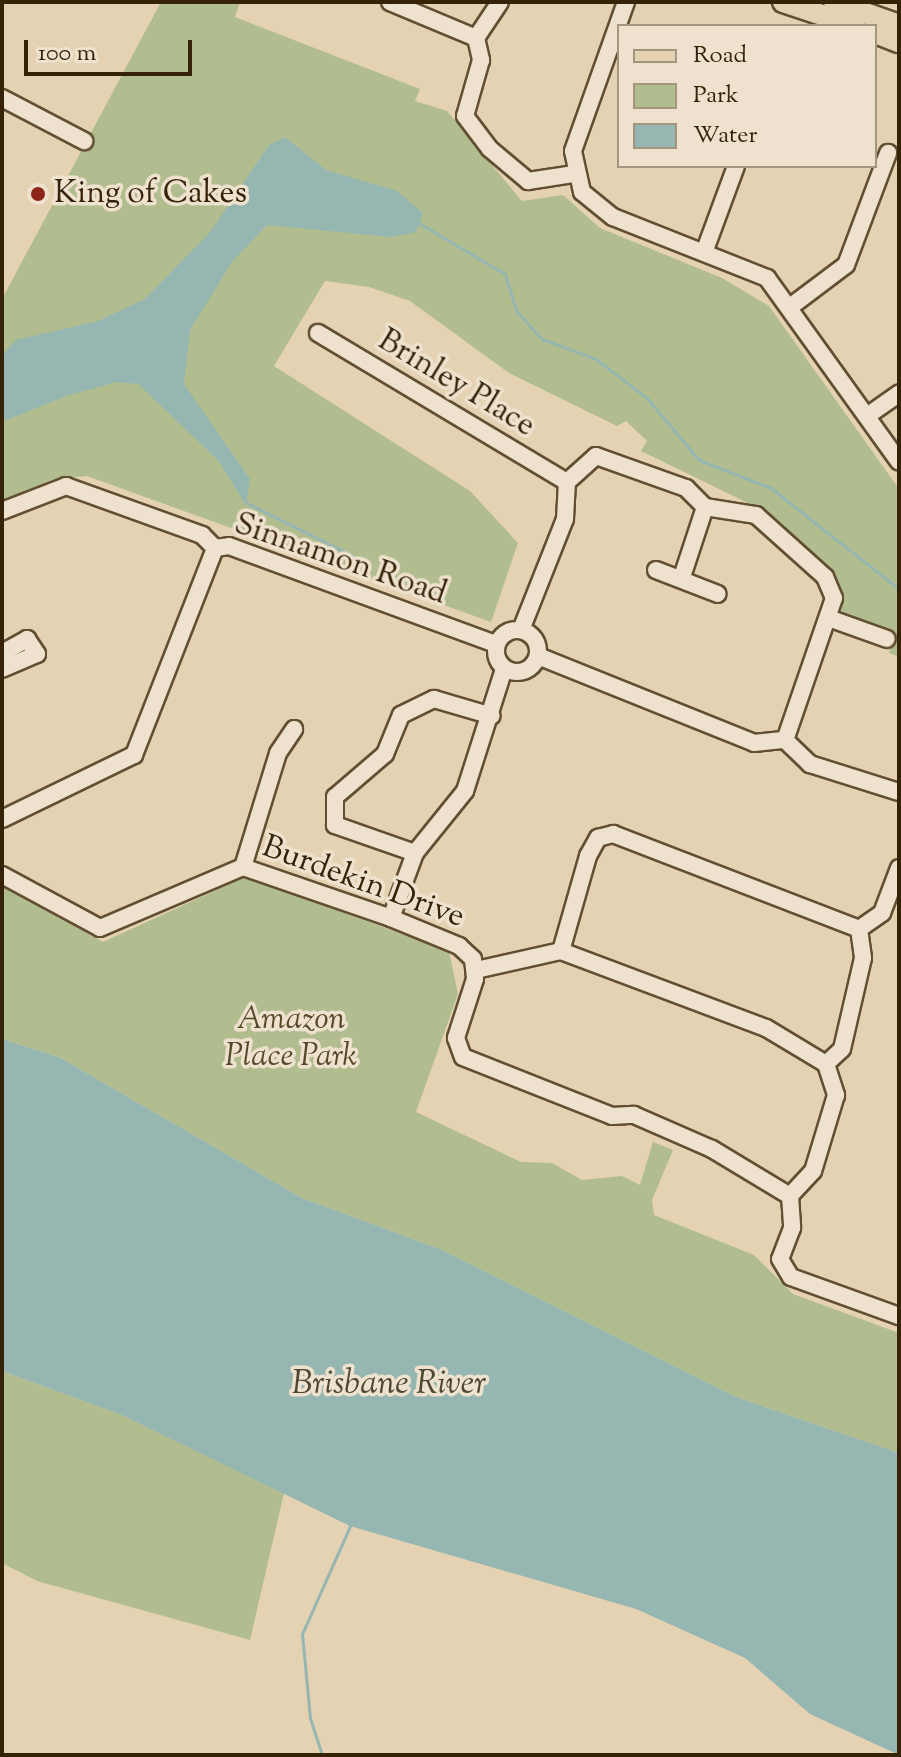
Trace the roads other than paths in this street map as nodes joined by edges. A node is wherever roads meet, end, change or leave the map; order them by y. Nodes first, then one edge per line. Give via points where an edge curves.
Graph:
1 (390, 2) edge
2 (500, 2) edge
3 (626, 2) edge
4 (783, 2) edge
5 (834, 2) edge
6 (618, 24) edge
7 (849, 24) edge
8 (899, 25) edge
9 (617, 27) edge
10 (877, 34) edge
11 (476, 38) junction
12 (899, 42) edge
13 (2, 98) edge
14 (84, 141) dead end
15 (888, 153) dead end
16 (735, 168) edge
17 (574, 174) junction
18 (705, 250) junction
19 (790, 307) junction
20 (318, 333) dead end
21 (899, 394) edge
22 (867, 416) junction
23 (899, 462) edge
24 (567, 482) junction
25 (705, 507) junction
26 (2, 511) edge
27 (215, 548) junction
28 (656, 570) dead end
29 (682, 577) junction
30 (718, 594) dead end
31 (831, 619) junction
32 (521, 630) junction
33 (887, 639) dead end
34 (496, 644) junction
35 (2, 653) edge
36 (538, 656) junction
37 (2, 669) edge
38 (504, 669) junction
39 (492, 716) junction
40 (294, 729) dead end
41 (785, 740) junction
42 (899, 792) edge
43 (2, 819) edge
44 (415, 853) junction
45 (243, 867) junction
46 (899, 868) edge
47 (2, 875) edge
48 (391, 918) junction
49 (859, 929) junction
50 (561, 951) junction
51 (476, 970) junction
52 (826, 1064) junction
53 (782, 1193) junction
54 (899, 1316) edge

1 - 11 street
2 - 11 street
3 - 6 street
4 - 7 main road
5 - 8 main road
9 - 17 street via 576,141
10 - 12 main road
11 - 17 street via 481,60 465,116 473,132 528,181
13 - 14 street
15 - 19 street via 846,265
16 - 18 street
17 - 18 street via 604,213
18 - 19 street via 759,272
19 - 22 street
20 - 24 street, Brinley Place
21 - 22 street
22 - 23 street
24 - 25 street via 596,456 686,488
24 - 32 street via 565,519
25 - 29 street
25 - 31 street via 756,515 825,577 834,598
26 - 27 street, Sinnamon Road via 60,486 202,535
27 - 34 street, Sinnamon Road via 229,546
27 - 43 street via 134,755
28 - 29 street
29 - 30 street
31 - 33 street
31 - 41 street
32 - 34 street
32 - 36 street via 533,637
34 - 38 street
35 - 37 street via 27,639 37,654
36 - 38 street via 524,671
36 - 41 street via 754,743
38 - 39 street
39 - 44 street via 461,800
39 - 44 street via 434,699 401,715 385,754 335,797 335,825
40 - 45 street via 278,753
41 - 42 street via 810,764
44 - 48 street
45 - 47 street, Burdekin Drive via 100,928
45 - 48 street, Burdekin Drive
46 - 49 street via 882,913
48 - 51 street, Burdekin Drive via 467,951
49 - 50 street via 613,834 598,838 588,856
49 - 52 street via 863,958 842,1049
50 - 51 street
50 - 52 street via 766,1028
51 - 53 street, Burdekin Drive via 456,1038 463,1057 612,1116 634,1115 712,1149
52 - 53 street via 836,1095 813,1171
53 - 54 street via 792,1228 780,1259 791,1277

